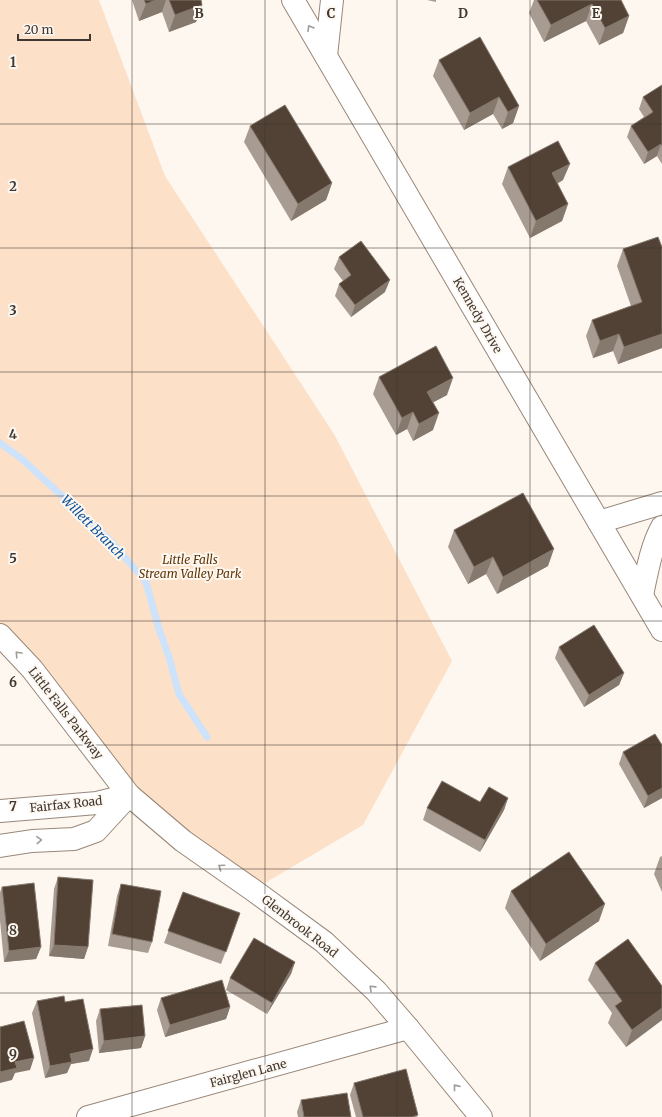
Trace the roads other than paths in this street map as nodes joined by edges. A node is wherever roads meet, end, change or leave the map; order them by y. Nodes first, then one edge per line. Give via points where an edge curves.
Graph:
1 (293, 0) edge
2 (332, 0) edge
3 (326, 56) junction
4 (662, 503) edge
5 (599, 522) junction
6 (662, 527) edge
7 (642, 595) junction
8 (662, 630) edge
9 (0, 634) edge
10 (129, 795) junction
11 (0, 811) edge
12 (0, 846) edge
13 (408, 1028) junction
14 (88, 1117) edge
15 (481, 1117) edge

3 -> 1 street, Kennedy Drive
2 - 3 street
3 - 5 street, Kennedy Drive
4 - 5 street
5 - 7 street, Kennedy Drive
6 - 7 street via 658,533
7 - 8 street, Kennedy Drive
10 -> 9 street, Little Falls Parkway via 32,669
10 - 11 street, Fairfax Road via 97,803
12 -> 10 street, Fairfax Road via 74,839 96,831
13 -> 10 street, Glenbrook Road via 376,991 324,942 183,841
13 - 14 street, Fairglen Lane
15 -> 13 street, Glenbrook Road

